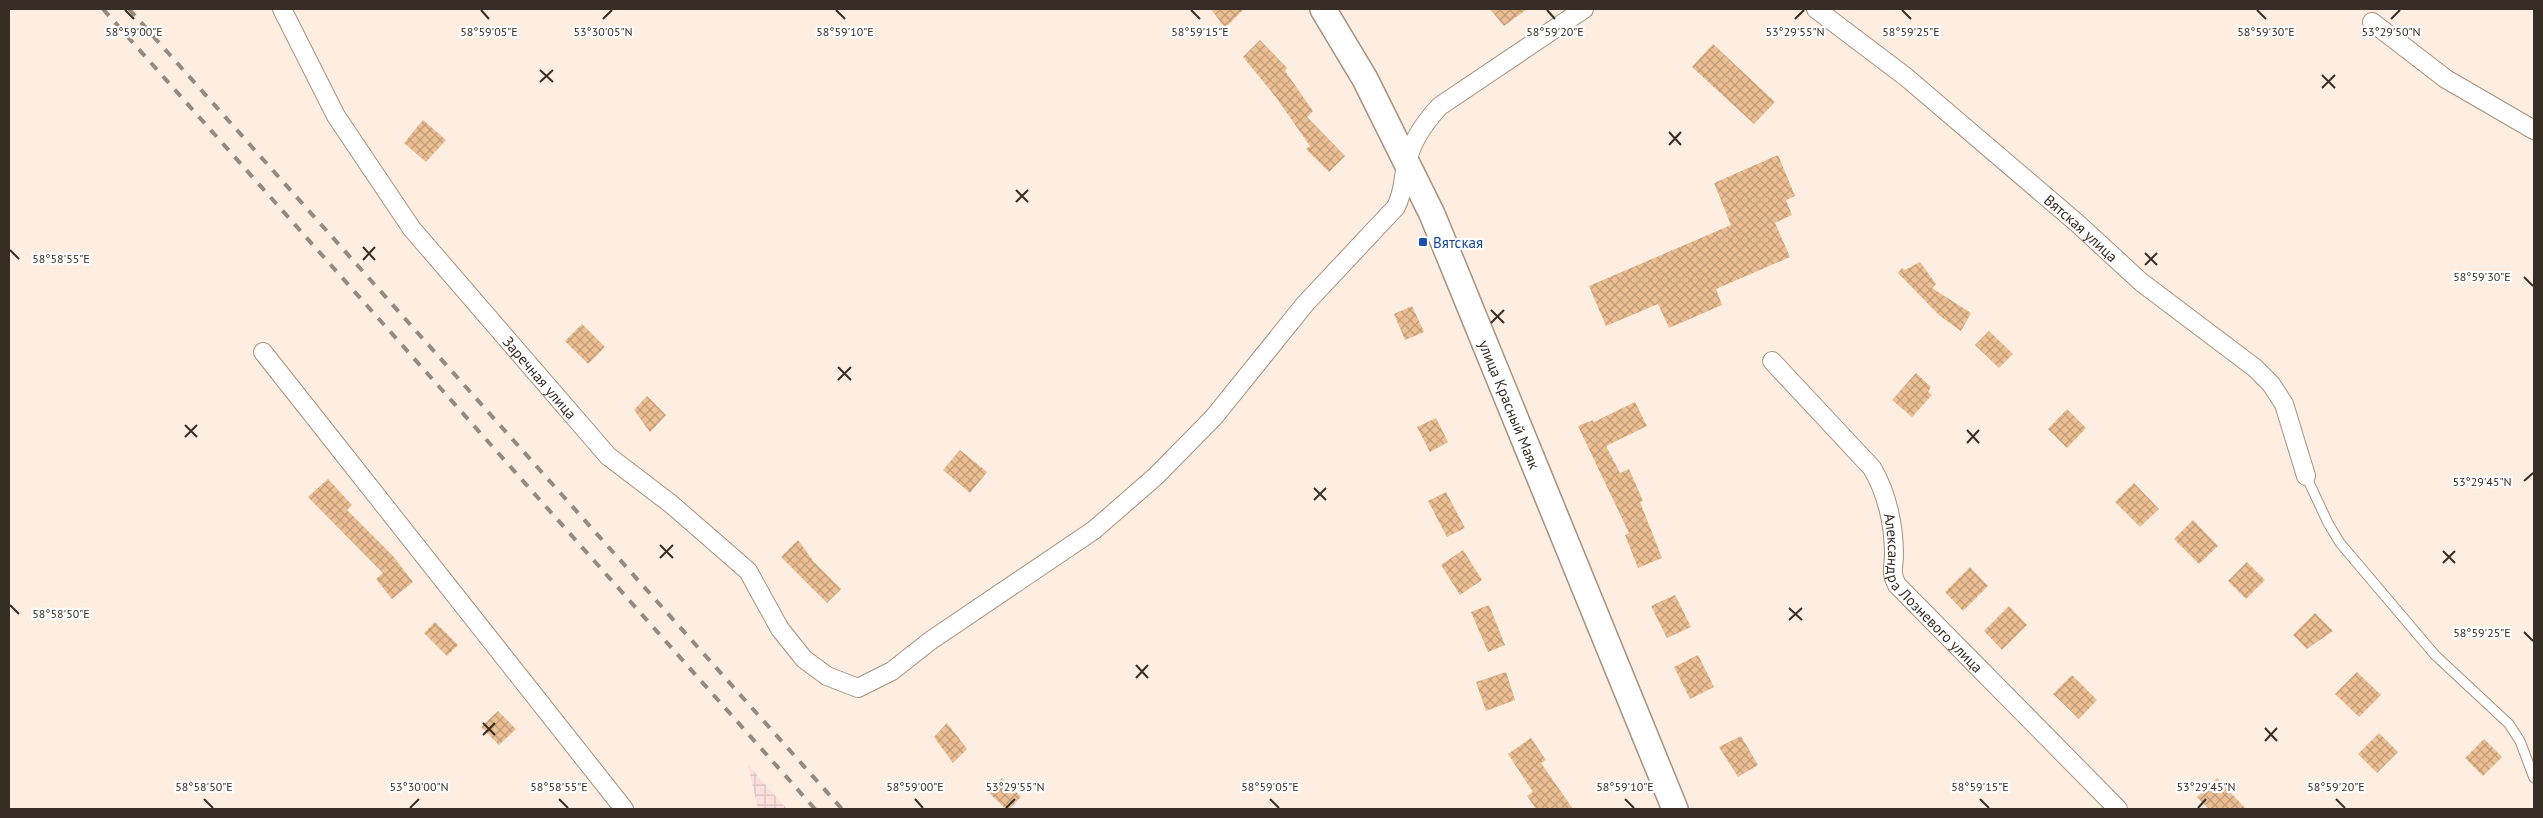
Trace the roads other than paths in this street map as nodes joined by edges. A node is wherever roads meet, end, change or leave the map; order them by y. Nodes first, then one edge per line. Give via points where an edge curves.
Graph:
1 (1323, 9) edge
2 (1584, 9) edge
3 (1816, 9) edge
4 (285, 10) edge
5 (2372, 22) dead end
6 (2534, 130) edge
7 (1407, 162) junction
8 (263, 352) dead end
9 (1772, 362) dead end
10 (2306, 476) joint
11 (2534, 778) edge
12 (624, 809) edge
13 (1676, 809) edge
14 (2118, 809) edge

1 - 7 street, улица Красный Маяк via 1365,78
2 - 7 street via 1440,106 1422,129
3 - 10 street, Вятская улица via 1906,77 2141,282 2255,368 2284,404
4 - 7 street, Заречная улица via 336,116 412,229 608,456 671,504 748,571 780,629 804,658 827,676 858,688 892,671 930,641 1094,530 1156,476 1214,417 1305,304 1396,207 1404,191
5 - 6 street via 2446,79
7 - 13 street, улица Красный Маяк via 1432,214
8 - 12 street
9 - 14 street, Александра Лозневого улица via 1880,480 1887,498 1894,555 1892,571 1897,585
10 - 11 lane via 2340,543 2434,655 2509,724 2520,741

